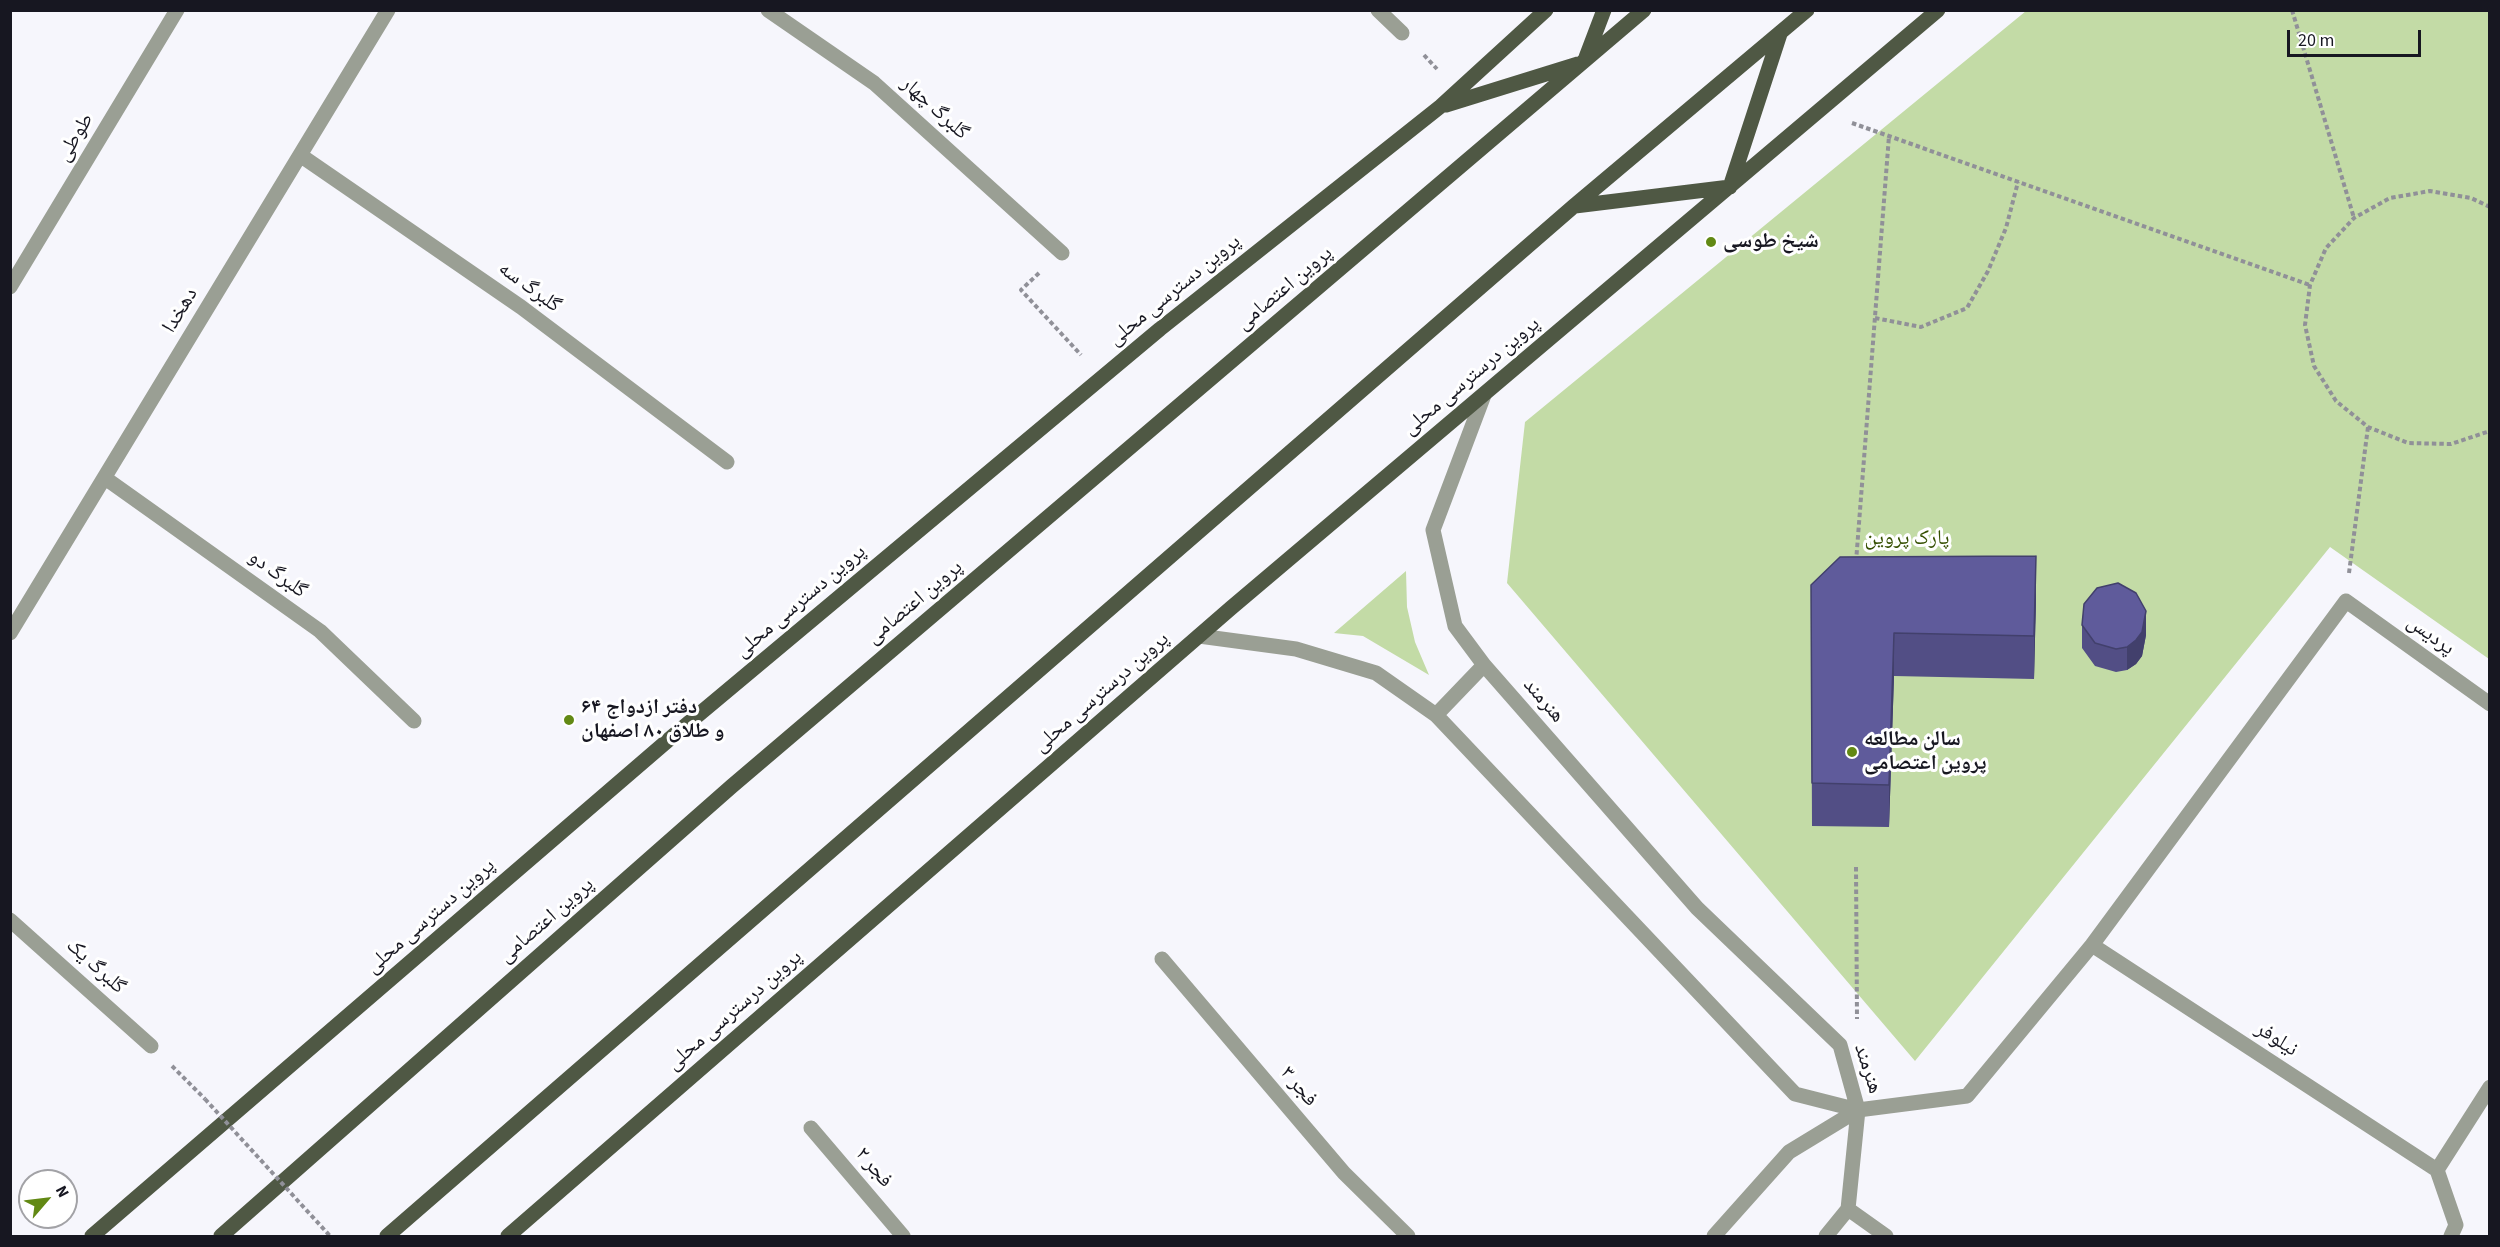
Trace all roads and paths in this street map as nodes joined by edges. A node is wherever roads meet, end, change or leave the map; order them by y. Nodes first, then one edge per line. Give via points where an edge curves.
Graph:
1 (177, 10) edge
2 (388, 10) edge
3 (768, 10) edge
4 (1378, 10) edge
5 (1546, 10) edge
6 (1604, 10) edge
7 (1644, 10) edge
8 (1807, 10) edge
9 (1938, 10) edge
10 (2292, 10) edge
11 (1402, 33) joint
12 (1781, 33) junction
13 (1584, 62) junction
14 (1459, 90) junction
15 (1441, 106) junction
16 (1819, 112) junction
17 (1888, 136) junction
18 (300, 155) junction
19 (2018, 182) junction
20 (1730, 187) junction
21 (1574, 206) junction
22 (2490, 207) edge
23 (2354, 218) junction
24 (1062, 253) joint
25 (2310, 285) junction
26 (10, 287) edge
27 (1875, 318) junction
28 (1101, 378) junction
29 (1484, 395) junction
30 (2368, 427) junction
31 (2490, 431) edge
32 (728, 462) dead end
33 (105, 478) junction
34 (1856, 566) edge
35 (2346, 601) junction
36 (10, 633) edge
37 (1199, 636) junction
38 (1484, 665) junction
39 (2490, 704) edge
40 (1436, 715) junction
41 (414, 721) dead end
42 (1856, 867) dead end
43 (10, 920) edge
44 (2092, 945) junction
45 (1162, 959) dead end
46 (1857, 1029) dead end
47 (152, 1046) joint
48 (2490, 1087) edge
49 (1858, 1110) junction
50 (811, 1128) dead end
51 (2437, 1170) junction
52 (1848, 1209) junction
53 (92, 1236) edge
54 (221, 1236) edge
55 (330, 1236) edge
56 (387, 1236) edge
57 (508, 1236) edge
58 (903, 1236) edge
59 (1408, 1236) edge
60 (1714, 1236) edge
61 (1826, 1236) edge
62 (1886, 1236) edge
63 (2451, 1236) edge

1 - 26 street, طوطی
2 - 18 street, دهخدا
3 - 24 street, گلبرگ چهار via 874,83
4 - 11 street
5 - 14 main road, پروین دسترسی محلی
6 - 13 main road
7 - 13 main road, پروین اعتصامی
8 - 12 main road
9 - 16 main road, پروین درسترسی محلی
10 - 23 path
11 - 14 path
12 - 20 main road
12 - 21 main road
13 - 15 main road
13 - 54 main road, پروین اعتصامی via 732,786
14 - 15 main road, پروین دسترسی محلی
15 - 28 main road, پروین دسترسی محلی
16 - 17 path
16 - 20 main road, پروین درسترسی محلی
17 - 19 path
17 - 27 path
18 - 32 street, گلبرگ سه via 521,307
18 - 33 street, دهخدا
19 - 25 path
19 - 27 path via 2006,228 1967,308 1920,327
20 - 21 main road
20 - 29 main road, پروین درسترسی محلی
21 - 56 main road
22 - 23 path via 2471,198 2430,191 2390,198
23 - 25 path via 2326,248
24 - 28 path via 1021,290
25 - 30 path via 2305,325 2314,366 2336,400
27 - 34 path
28 - 53 main road, پروین دسترسی محلی via 673,736
29 - 37 main road, پروین درسترسی محلی
29 - 38 street, هنرمند via 1433,530 1455,626
30 - 31 path via 2408,443 2451,444
30 - 35 path
33 - 36 street, دهخدا
33 - 41 street, گلبرگ دو via 320,631
35 - 39 street, پردیس
35 - 44 street
37 - 40 street, هنرمند via 1296,649 1376,673
37 - 57 main road, پروین درسترسی محلی
38 - 40 street
38 - 49 street, هنرمند via 1697,908 1840,1045
40 - 49 street, هنرمند via 1795,1094
42 - 46 path
43 - 47 street, گلبرگ یک
44 - 49 street via 1967,1096
44 - 51 street, نیلوفر
45 - 59 street, فجر ۳ via 1344,1173
47 - 55 path, bridge
48 - 51 street
49 - 52 street
49 - 60 street via 1789,1152
50 - 58 street, فجر ۲
51 - 63 street via 2456,1225
52 - 61 street
52 - 62 street

